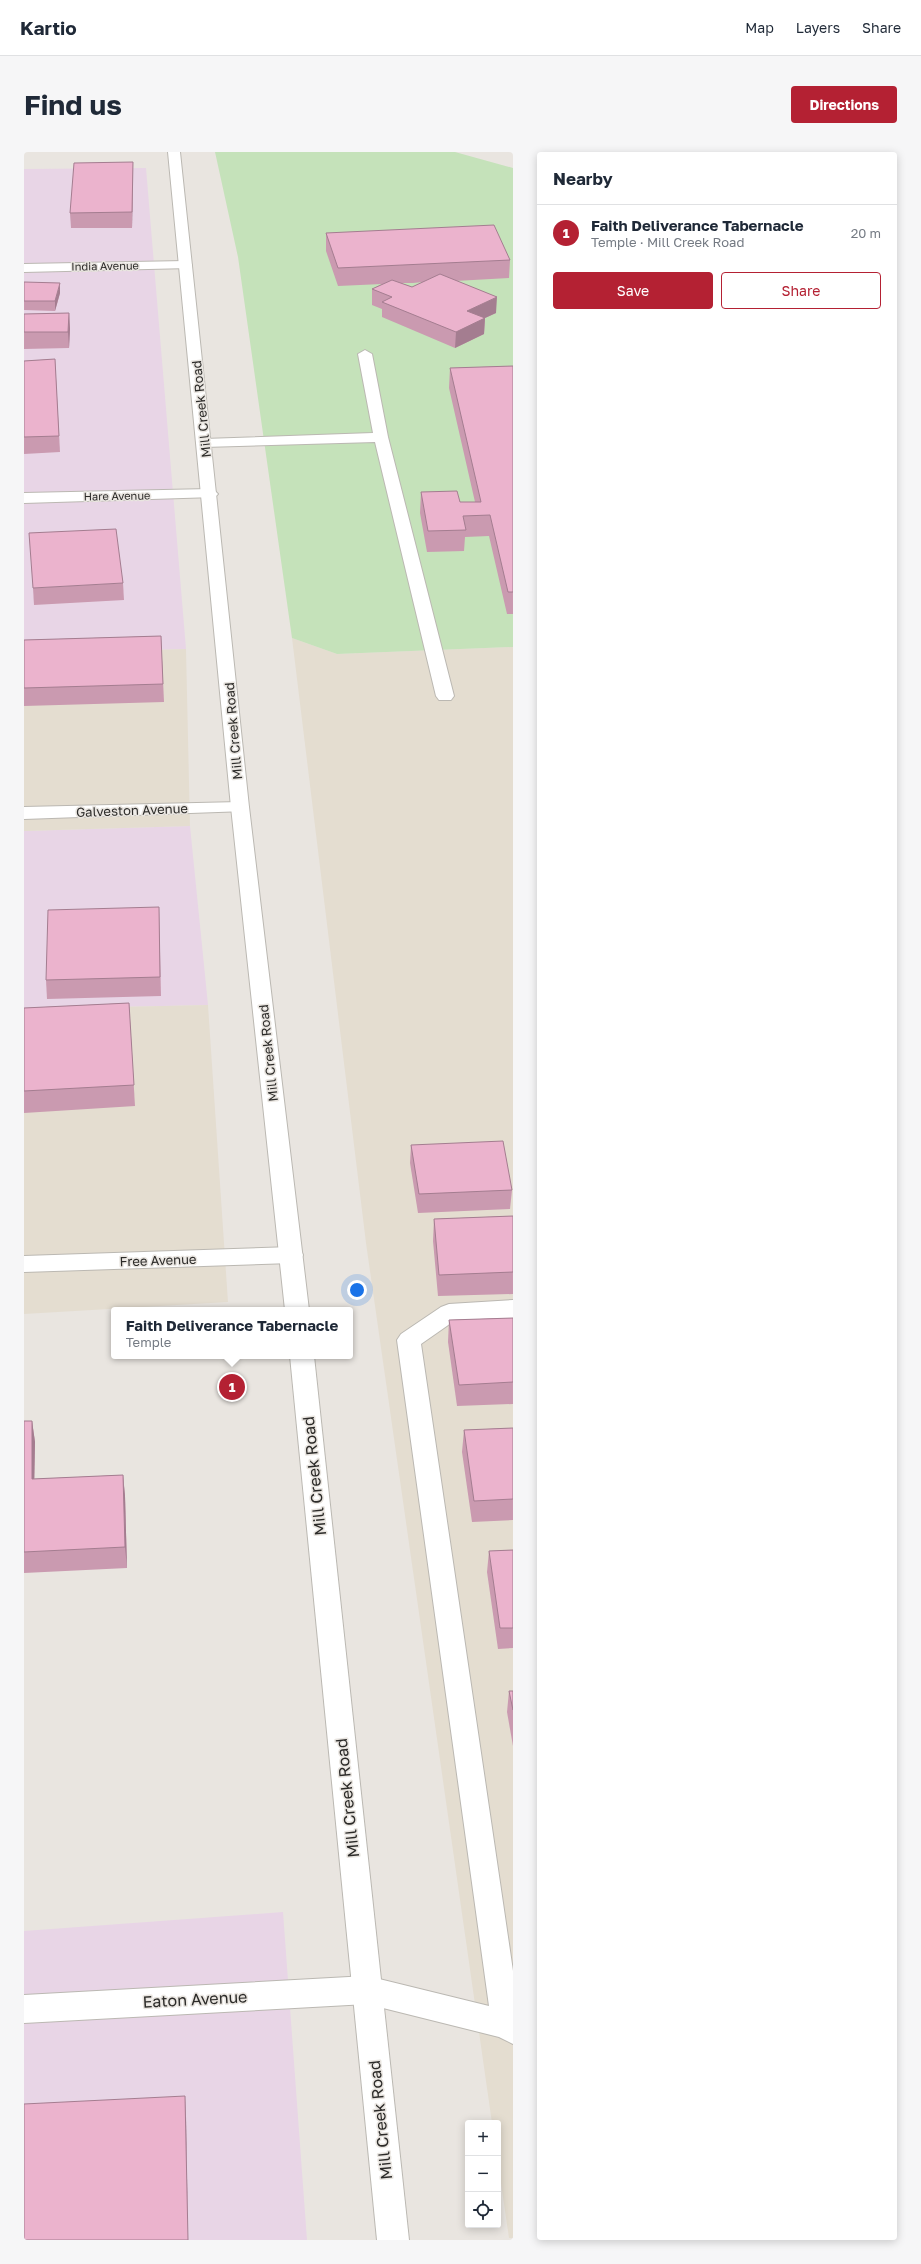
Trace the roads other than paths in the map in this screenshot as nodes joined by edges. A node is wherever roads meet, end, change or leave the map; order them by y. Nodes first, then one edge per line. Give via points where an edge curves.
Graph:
1 (174, 152) edge
2 (186, 264) junction
3 (24, 268) edge
4 (365, 354) dead end
5 (381, 437) junction
6 (204, 443) junction
7 (210, 494) junction
8 (24, 498) edge
9 (445, 696) dead end
10 (240, 807) junction
11 (24, 813) edge
12 (292, 1255) junction
13 (24, 1264) edge
14 (297, 1307) edge
15 (513, 1309) edge
16 (302, 1359) edge
17 (367, 1990) junction
18 (24, 2009) edge
19 (509, 2027) edge
20 (393, 2240) edge

1 - 2 street, Mill Creek Road
2 - 3 street, India Avenue
2 - 6 street, Mill Creek Road
4 - 5 street
5 - 6 street
5 - 9 street
6 - 7 street, Mill Creek Road
7 - 8 street, Hare Avenue
7 - 10 street, Mill Creek Road
10 - 11 street, Galveston Avenue
10 - 12 street, Mill Creek Road
12 - 13 street, Free Avenue
12 - 14 street, Mill Creek Road
15 - 19 street via 449,1313 409,1340
16 - 17 street, Mill Creek Road
17 - 18 street, Eaton Avenue
17 - 19 street, Eaton Avenue
17 - 20 street, Mill Creek Road

